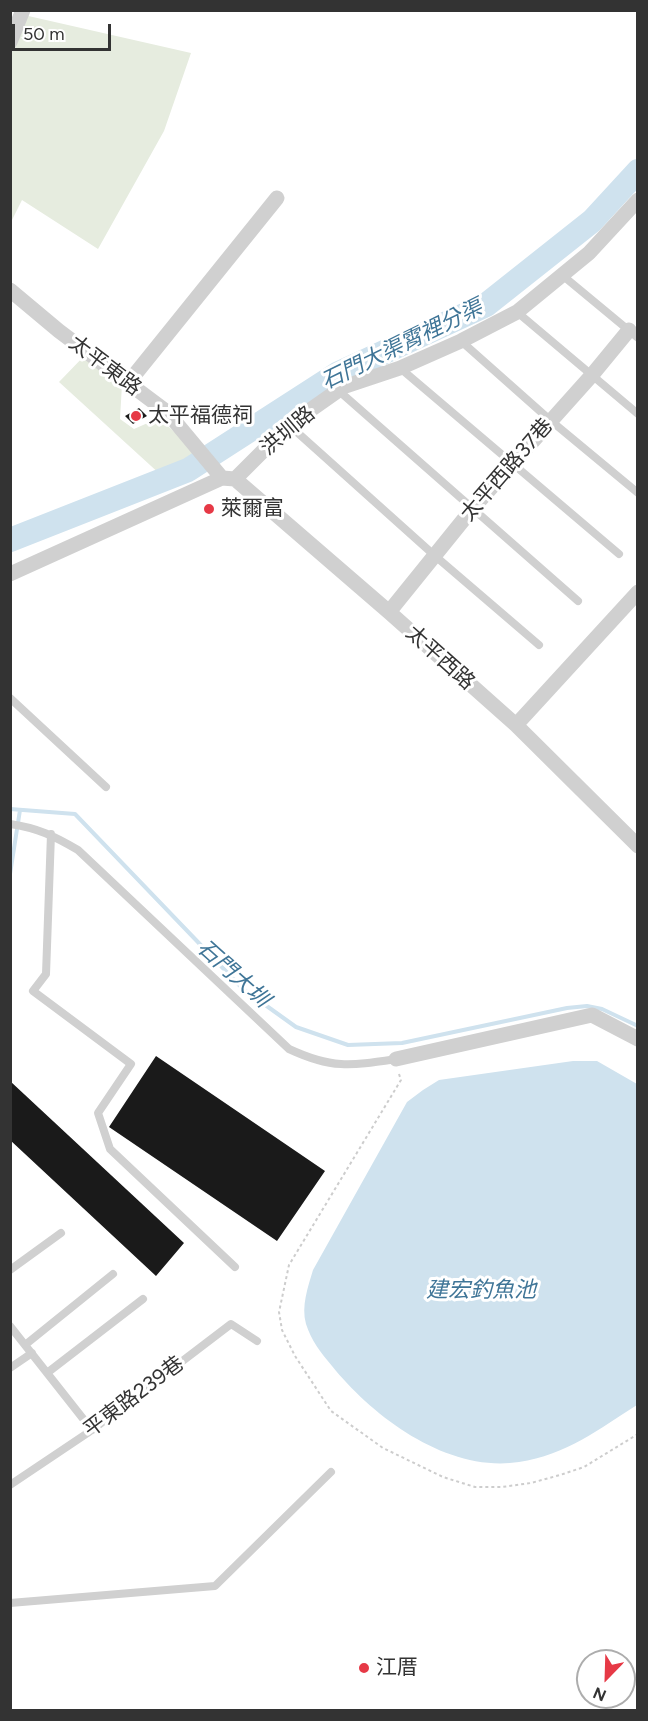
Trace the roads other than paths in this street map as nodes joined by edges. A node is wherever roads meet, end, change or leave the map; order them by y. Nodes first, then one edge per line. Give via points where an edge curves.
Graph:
1 (22, 10) edge
2 (10, 42) edge
3 (277, 198) dead end
4 (638, 200) edge
5 (562, 275) junction
6 (10, 290) edge
7 (517, 312) junction
8 (633, 334) edge
9 (461, 341) junction
10 (400, 368) junction
11 (592, 375) junction
12 (128, 383) junction
13 (339, 391) junction
14 (638, 414) edge
15 (550, 420) junction
16 (289, 425) junction
17 (512, 464) junction
18 (228, 479) junction
19 (638, 493) edge
20 (473, 508) junction
21 (619, 554) dead end
22 (434, 555) junction
23 (10, 574) edge
24 (638, 592) edge
25 (578, 601) dead end
26 (389, 612) junction
27 (539, 645) dead end
28 (10, 699) edge
29 (516, 725) junction
30 (106, 788) dead end
31 (10, 824) edge
32 (51, 834) junction
33 (638, 846) edge
34 (638, 1039) edge
35 (396, 1059) joint
36 (61, 1233) dead end
37 (236, 1267) dead end
38 (10, 1270) edge
39 (113, 1274) dead end
40 (142, 1299) dead end
41 (10, 1326) edge
42 (257, 1341) dead end
43 (26, 1345) junction
44 (32, 1353) junction
45 (10, 1368) edge
46 (47, 1373) junction
47 (92, 1430) junction
48 (331, 1472) dead end
49 (10, 1485) edge
50 (10, 1603) edge

1 - 2 street
3 - 12 street
4 - 5 street, 洪圳路 via 589,253
5 - 7 street, 洪圳路
5 - 8 lane
6 - 12 street, 太平東路
7 - 9 street, 洪圳路
7 - 11 lane
8 - 11 street, 太平西路37巷
9 - 10 street, 洪圳路
9 - 15 lane
10 - 13 street, 洪圳路
10 - 17 lane
11 - 14 lane
11 - 15 street, 太平西路37巷
12 - 18 street, 太平東路 via 167,412
13 - 16 street, 洪圳路
13 - 20 lane
15 - 17 street, 太平西路37巷
15 - 19 lane
16 - 18 street, 洪圳路
16 - 22 lane
17 - 20 street, 太平西路37巷
17 - 21 lane
18 - 23 street, 洪圳路
18 - 26 street, 太平西路
20 - 22 street, 太平西路37巷
20 - 25 lane
22 - 26 street, 太平西路37巷
22 - 27 lane
24 - 29 street
26 - 29 street, 太平西路
28 - 30 lane
29 - 33 street, 太平西路
31 - 32 lane
32 - 35 lane via 78,850 289,1049 331,1064 358,1065
32 - 37 lane via 46,974 33,991 131,1064 98,1113 110,1149
34 - 35 street via 592,1015
36 - 38 lane
39 - 43 lane
40 - 46 lane
41 - 43 lane
42 - 47 lane, 平東路239巷 via 231,1324
43 - 44 lane
44 - 45 lane
44 - 46 lane
46 - 47 lane
47 - 49 lane, 平東路239巷
48 - 50 lane via 214,1586

